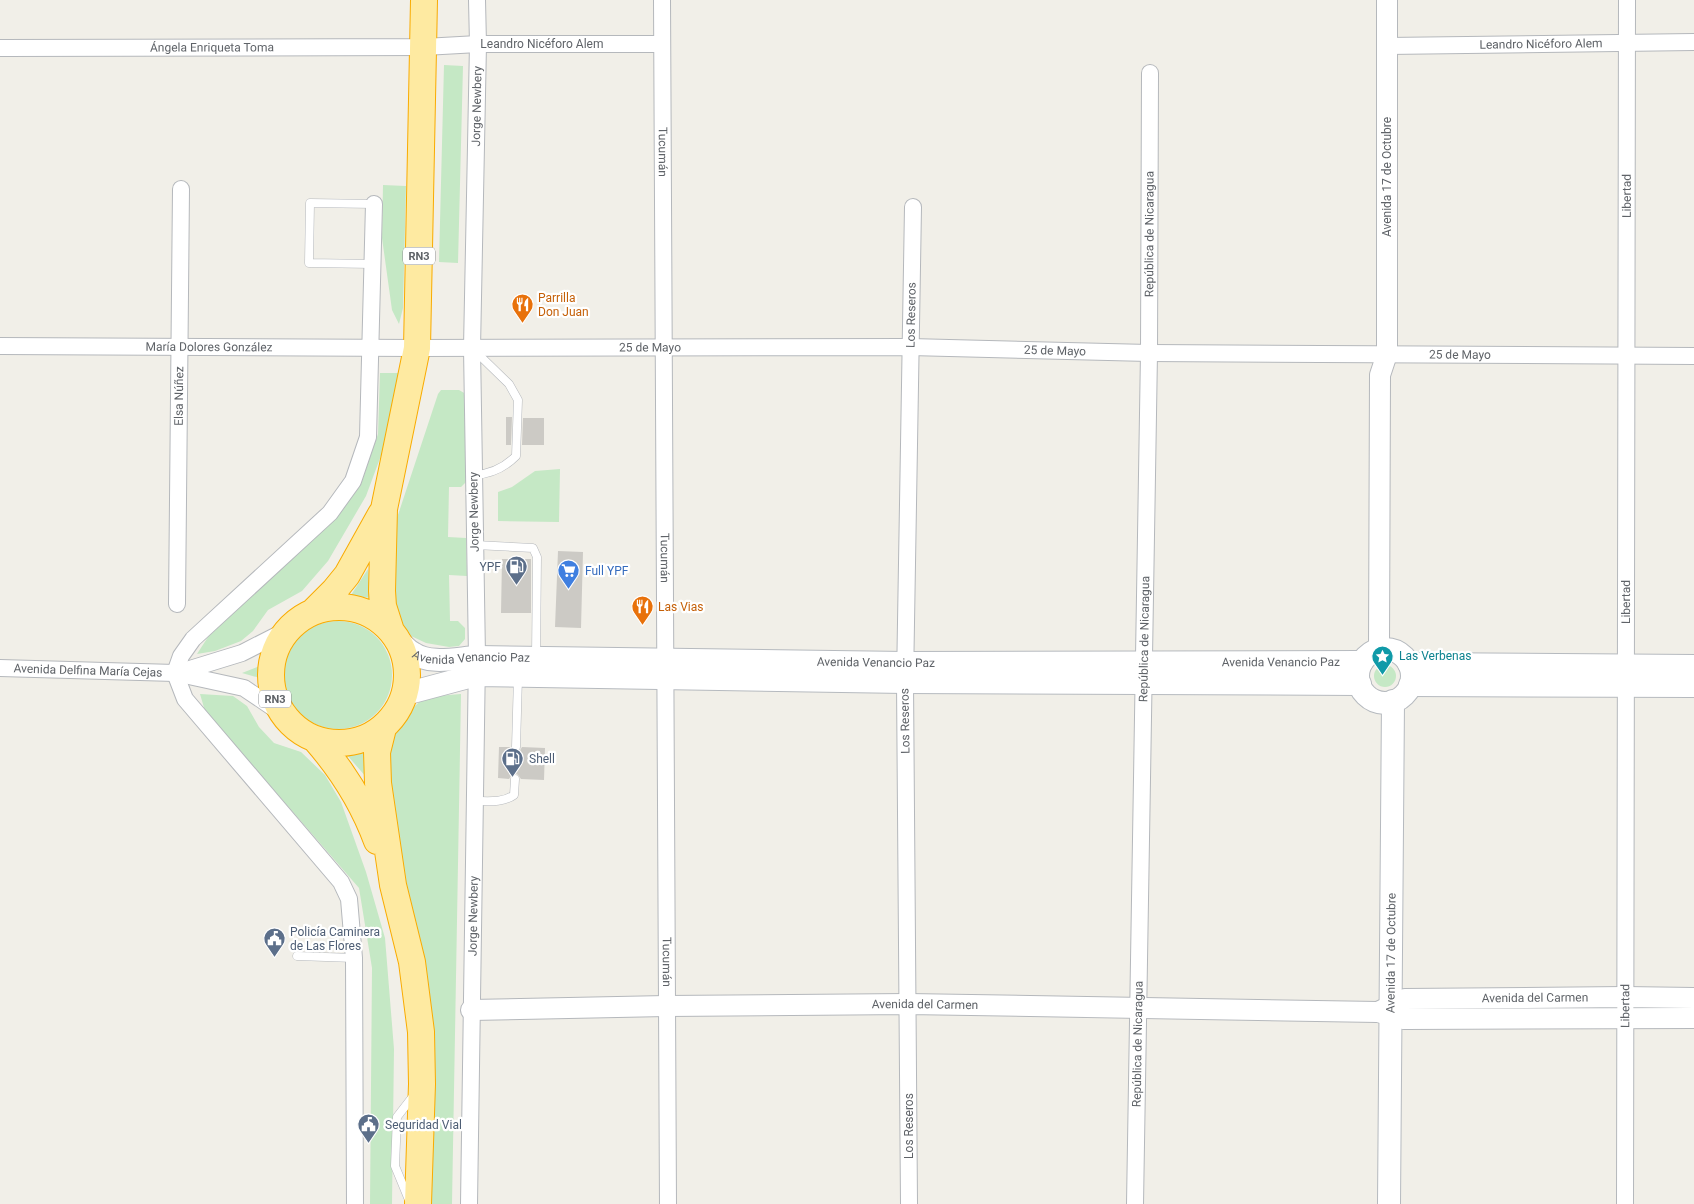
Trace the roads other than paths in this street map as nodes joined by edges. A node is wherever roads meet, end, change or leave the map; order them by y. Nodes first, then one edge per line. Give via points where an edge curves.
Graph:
1 (424, 0) edge
2 (477, 0) edge
3 (662, 0) edge
4 (1387, 0) edge
5 (1627, 0) edge
6 (1628, 42) junction
7 (1694, 42) edge
8 (478, 44) junction
9 (661, 44) junction
10 (1387, 46) junction
11 (424, 47) junction
12 (0, 48) edge
13 (1150, 73) dead end
14 (180, 189) dead end
15 (374, 204) joint
16 (913, 207) dead end
17 (373, 264) junction
18 (0, 346) edge
19 (662, 346) junction
20 (910, 346) junction
21 (180, 347) junction
22 (371, 348) junction
23 (416, 348) junction
24 (472, 348) junction
25 (1149, 353) junction
26 (1387, 354) junction
27 (1627, 355) junction
28 (1694, 356) edge
29 (474, 475) junction
30 (384, 509) junction
31 (475, 545) junction
32 (177, 604) dead end
33 (313, 612) junction
34 (289, 629) junction
35 (394, 635) junction
36 (536, 658) junction
37 (1373, 661) junction
38 (476, 666) junction
39 (1694, 666) edge
40 (0, 668) edge
41 (664, 669) junction
42 (905, 672) junction
43 (1144, 672) junction
44 (175, 673) junction
45 (1410, 674) junction
46 (518, 675) junction
47 (1626, 676) junction
48 (1694, 686) edge
49 (405, 694) junction
50 (1386, 701) junction
51 (281, 713) junction
52 (383, 728) junction
53 (316, 740) junction
54 (516, 747) dead end
55 (515, 779) dead end
56 (474, 801) junction
57 (393, 885) junction
58 (297, 956) dead end
59 (354, 958) junction
60 (1625, 996) junction
61 (1694, 998) edge
62 (908, 1004) junction
63 (666, 1006) junction
64 (1137, 1009) junction
65 (471, 1010) junction
66 (1387, 1011) junction
67 (1625, 1018) junction
68 (1694, 1018) edge
69 (422, 1084) junction
70 (355, 1204) edge
71 (411, 1204) edge
72 (418, 1204) edge
73 (469, 1204) edge
74 (668, 1204) edge
75 (910, 1204) edge
76 (1135, 1204) edge
77 (1376, 1204) edge
78 (1389, 1204) edge
79 (1625, 1204) edge

1 - 11 highway, RN3
2 - 8 street, Jorge Newbery
3 - 9 street, Tucumán
4 - 10 street, Avenida 17 de Octubre
5 - 6 street, Libertad
6 - 7 street, Leandro Nicéforo Alem
6 - 10 street, Leandro Nicéforo Alem
6 - 27 street, Libertad
8 - 9 street, Leandro Nicéforo Alem
8 - 11 street, Leandro Nicéforo Alem
8 - 24 street, Jorge Newbery
9 - 19 street, Tucumán
10 - 26 street, Avenida 17 de Octubre
11 - 12 street, Ángela Enriqueta Toma
11 - 23 highway, RN3
13 - 25 street, República de Nicaragua
14 - 21 street, Elsa Núñez
15 - 17 street
15 - 17 lane via 310,203 309,263
16 - 20 street, Los Reseros
17 - 22 street
18 - 21 street, María Dolores González
19 - 20 street, 25 de Mayo
19 - 24 street, 25 de Mayo
19 - 41 street, Tucumán
20 - 25 street, 25 de Mayo
20 - 42 street, Los Reseros
21 - 22 street, María Dolores González
21 - 32 street, Elsa Núñez
22 - 23 street, María Dolores González
22 - 44 street via 368,437 353,481 330,512 193,639 181,656
23 - 24 street, 25 de Mayo
23 - 30 highway, RN3
24 - 29 street, Jorge Newbery
24 - 29 lane via 509,384 518,400 516,456 507,465 487,474
25 - 26 street, 25 de Mayo
25 - 43 street, República de Nicaragua
26 - 27 street, 25 de Mayo
26 - 37 street, Avenida 17 de Octubre via 1394,375
27 - 28 street, 25 de Mayo
27 - 47 street, Libertad
29 - 31 street, Jorge Newbery
30 - 33 highway, RN3 via 347,575
30 - 35 highway, RN3 via 383,606
31 - 36 lane via 533,548 538,557
31 - 38 street, Jorge Newbery
33 - 34 highway, RN3
33 - 35 highway, RN3 via 334,607 355,609 375,617
34 - 44 street, Avenida Delfina María Cejas via 242,653
34 - 51 highway, RN3 via 278,644 270,679
35 - 38 main road, Avenida Venancio Paz via 413,654 423,658
35 - 49 highway, RN3 via 404,652 407,666
36 - 38 main road, Avenida Venancio Paz
36 - 41 main road, Avenida Venancio Paz
37 - 43 main road, Avenida Venancio Paz
37 - 45 main road via 1405,658
37 - 50 main road via 1367,695
38 - 46 main road, Avenida Venancio Paz
38 - 49 main road, Avenida Venancio Paz
38 - 56 street, Jorge Newbery
39 - 47 main road
40 - 44 street, Avenida Delfina María Cejas
41 - 42 main road, Avenida Venancio Paz
41 - 46 main road, Avenida Venancio Paz
41 - 63 street, Tucumán
42 - 43 main road, Avenida Venancio Paz
42 - 62 street, Los Reseros
43 - 64 street, República de Nicaragua
44 - 51 street, Avenida Delfina María Cejas via 244,688
44 - 59 street via 185,699 341,882 349,900
45 - 47 main road
45 - 50 main road via 1404,695
46 - 54 lane
47 - 48 main road
47 - 60 street, Libertad
49 - 52 highway, RN3 via 397,713
50 - 66 main road, Avenida 17 de Octubre
51 - 53 highway, RN3 via 296,730
52 - 53 highway, RN3 via 368,738 351,743 333,744
52 - 57 highway, RN3 via 377,752 378,783
53 - 57 highway, RN3 via 347,778 367,816
55 - 56 lane via 514,795 510,798
56 - 65 street, Jorge Newbery
57 - 69 highway, RN3 via 418,998
58 - 59 lane
59 - 70 street
60 - 61 street, Avenida del Carmen
60 - 66 street, Avenida del Carmen via 1405,999
60 - 67 street, Libertad
62 - 63 street, Avenida del Carmen
62 - 64 street, Avenida del Carmen
62 - 75 street, Los Reseros
63 - 65 street, Avenida del Carmen
63 - 74 street, Tucumán
64 - 66 street, Avenida del Carmen
64 - 76 street, República de Nicaragua
65 - 73 street, Jorge Newbery
66 - 67 street, Avenida del Carmen via 1404,1019
66 - 77 main road, Avenida 17 de Octubre
66 - 78 main road, Avenida 17 de Octubre
67 - 68 street, Avenida del Carmen
67 - 79 street, Libertad
69 - 71 lane via 397,1117 394,1166
69 - 72 highway, RN3

